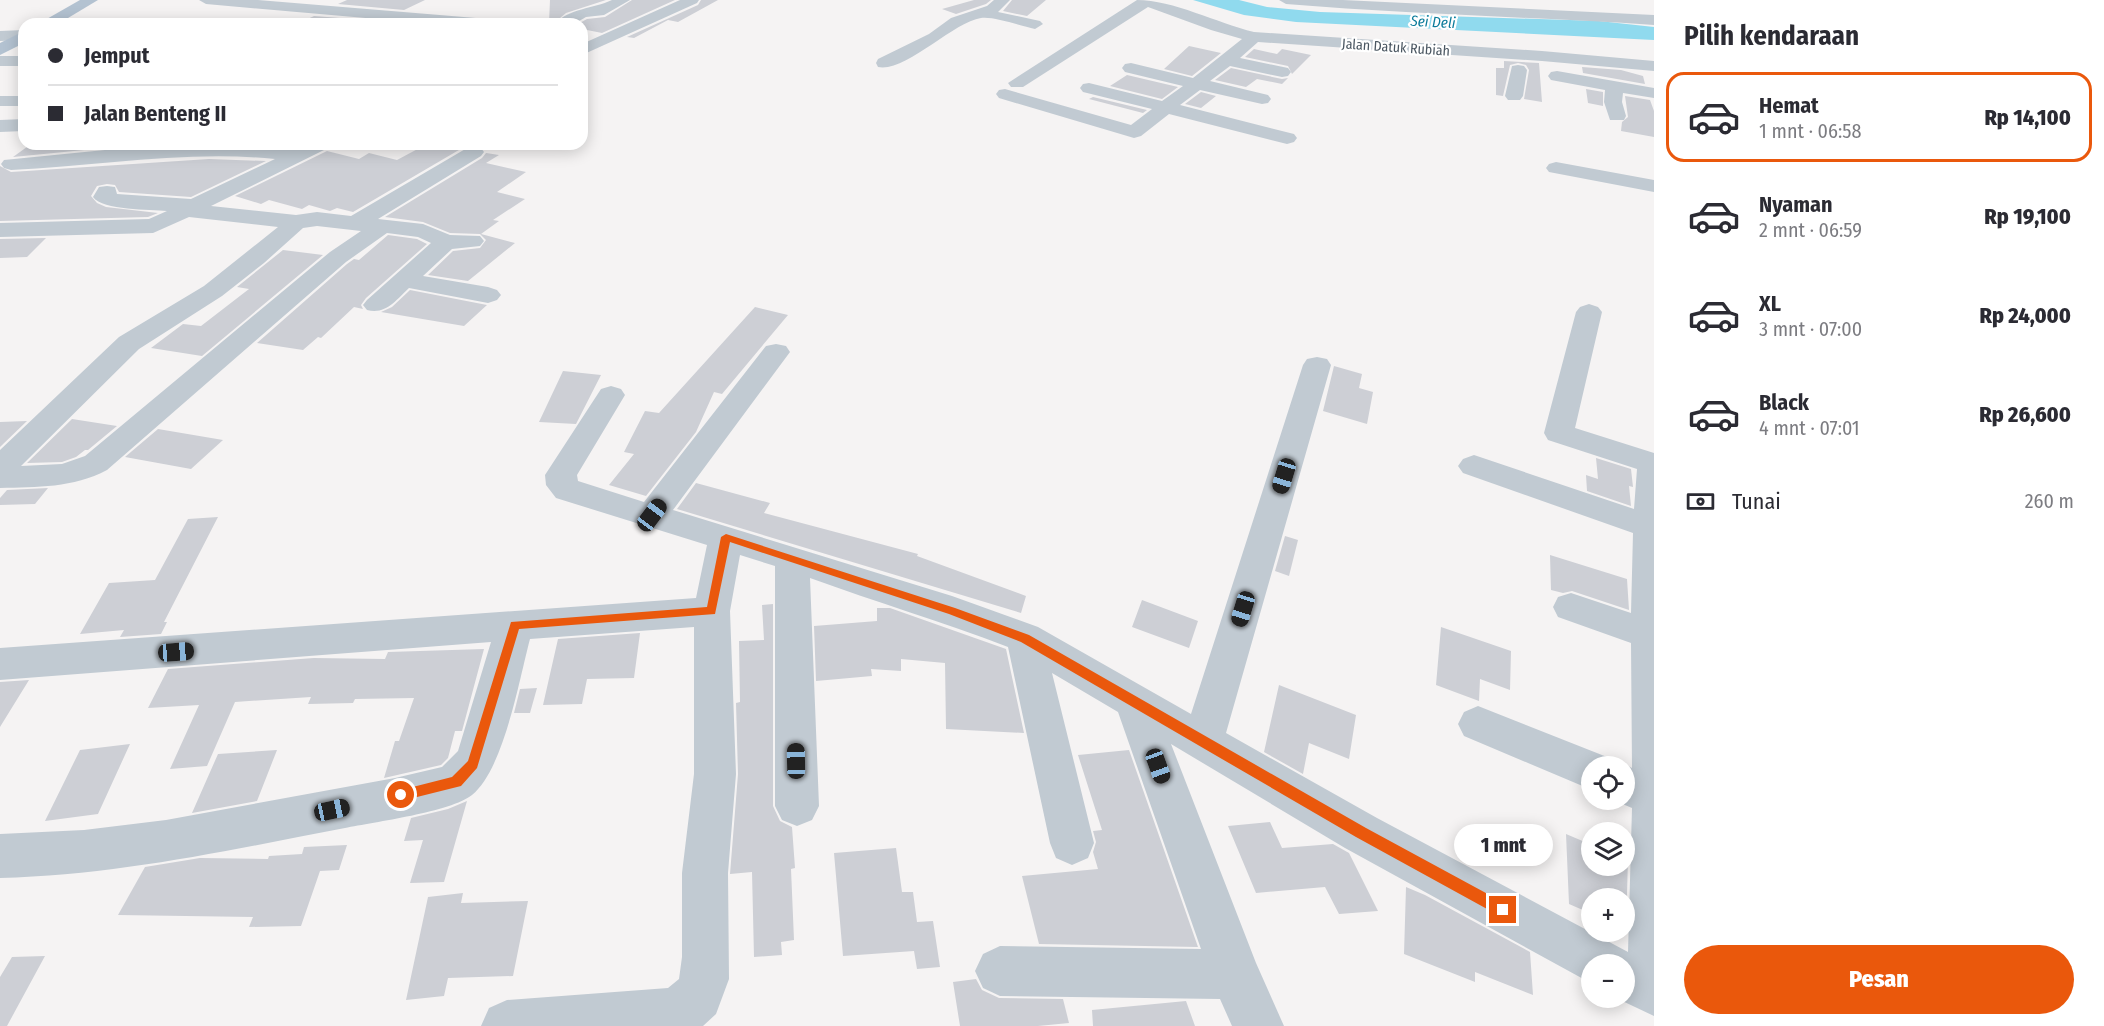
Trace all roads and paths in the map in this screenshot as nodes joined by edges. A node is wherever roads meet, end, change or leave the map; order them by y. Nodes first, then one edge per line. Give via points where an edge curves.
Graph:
1 (91, 0) edge
2 (206, 0) edge
3 (623, 0) edge
4 (692, 0) edge
5 (1003, 0) edge
6 (1286, 0) edge
7 (1145, 1) edge
8 (236, 2) junction
9 (1546, 6) edge
10 (983, 13) junction
11 (57, 18) edge
12 (204, 18) dead end
13 (437, 18) edge
14 (574, 18) edge
15 (1654, 20) edge
16 (1035, 24) dead end
17 (1249, 41) junction
18 (588, 47) edge
19 (1271, 51) dead end
20 (1227, 60) junction
21 (0, 61) edge
22 (18, 61) edge
23 (1484, 62) junction
24 (884, 63) dead end
25 (1648, 65) edge
26 (1131, 68) dead end
27 (1518, 70) junction
28 (1282, 72) dead end
29 (1198, 84) junction
30 (18, 86) edge
31 (1614, 86) junction
32 (0, 87) edge
33 (1089, 88) dead end
34 (1653, 95) edge
35 (1514, 96) dead end
36 (1262, 99) dead end
37 (18, 100) edge
38 (0, 101) edge
39 (1167, 108) junction
40 (1617, 116) dead end
41 (18, 125) edge
42 (0, 126) edge
43 (1287, 138) dead end
44 (310, 150) edge
45 (474, 152) dead end
46 (298, 156) junction
47 (11, 164) dead end
48 (1556, 168) dead end
49 (1654, 186) edge
50 (107, 192) dead end
51 (189, 208) junction
52 (296, 222) junction
53 (354, 224) junction
54 (381, 227) junction
55 (0, 230) edge
56 (472, 241) dead end
57 (446, 242) junction
58 (405, 280) junction
59 (488, 295) dead end
60 (376, 305) dead end
61 (1588, 312) dead end
62 (776, 352) dead end
63 (1317, 365) dead end
64 (611, 395) dead end
65 (1653, 464) edge
66 (1474, 466) dead end
67 (0, 468) edge
68 (0, 477) edge
69 (652, 515) junction
70 (1648, 526) junction
71 (726, 537) junction
72 (792, 558) junction
73 (1571, 607) dead end
74 (712, 611) junction
75 (515, 625) junction
76 (1648, 634) junction
77 (1025, 638) junction
78 (0, 664) edge
79 (1136, 703) junction
80 (1478, 724) dead end
81 (1203, 742) junction
82 (1581, 766) edge
83 (1635, 788) edge
84 (1654, 796) edge
85 (796, 806) dead end
86 (1072, 843) dead end
87 (0, 856) edge
88 (1585, 954) edge
89 (1653, 965) edge
90 (1000, 971) dead end
91 (1654, 972) edge
92 (1235, 974) junction
93 (1635, 981) edge
94 (1654, 992) edge
95 (507, 1026) edge
96 (1258, 1026) edge

1 - 11 main road
2 - 8 street
3 - 14 street via 599,12
4 - 18 street
5 - 10 street
6 - 9 street via 1390,8
7 - 17 street, Jalan Datuk Rubiah
7 - 39 street via 1011,89 1134,132
8 - 12 street
8 - 13 street
9 - 15 street
10 - 16 street
10 - 24 street via 962,18
17 - 19 street
17 - 20 street
17 - 23 street, Jalan Datuk Rubiah via 1453,55
20 - 28 street
20 - 29 street
21 - 22 street
23 - 25 street, Jalan Datuk Rubiah
23 - 27 street
25 - 34 street
26 - 29 street
27 - 31 street
27 - 35 street
29 - 36 street
29 - 39 street
30 - 32 street
31 - 34 street
31 - 40 street
33 - 39 street
37 - 38 street
39 - 43 street
41 - 42 street
44 - 46 street
45 - 53 street
46 - 47 street via 248,150 125,153
46 - 51 street
48 - 49 street
50 - 51 street via 104,197 113,200
51 - 52 street
51 - 55 street via 147,227
52 - 53 street via 316,219
52 - 67 street via 212,291 129,343
53 - 54 street
54 - 57 street via 423,231
54 - 68 street via 338,257 96,463 66,475
56 - 57 street
57 - 58 street
58 - 59 street
58 - 60 street
61 - 65 street via 1559,433
62 - 69 street
63 - 81 street
64 - 69 street via 561,475 562,485 567,490
65 - 70 street
66 - 70 street
69 - 71 street
70 - 76 street
71 - 72 street
71 - 74 street
72 - 77 street
72 - 85 street
73 - 76 street
74 - 75 street
74 - 95 street via 715,774 705,873 706,957 698,996 686,1008 668,1014
75 - 78 street
75 - 87 street via 478,753 456,782 216,834 125,849
76 - 84 street
77 - 79 street
77 - 86 street
79 - 81 street
79 - 92 street
80 - 82 street
81 - 88 street
83 - 84 street
84 - 89 street
89 - 91 street
90 - 92 street
92 - 96 street
93 - 94 street

